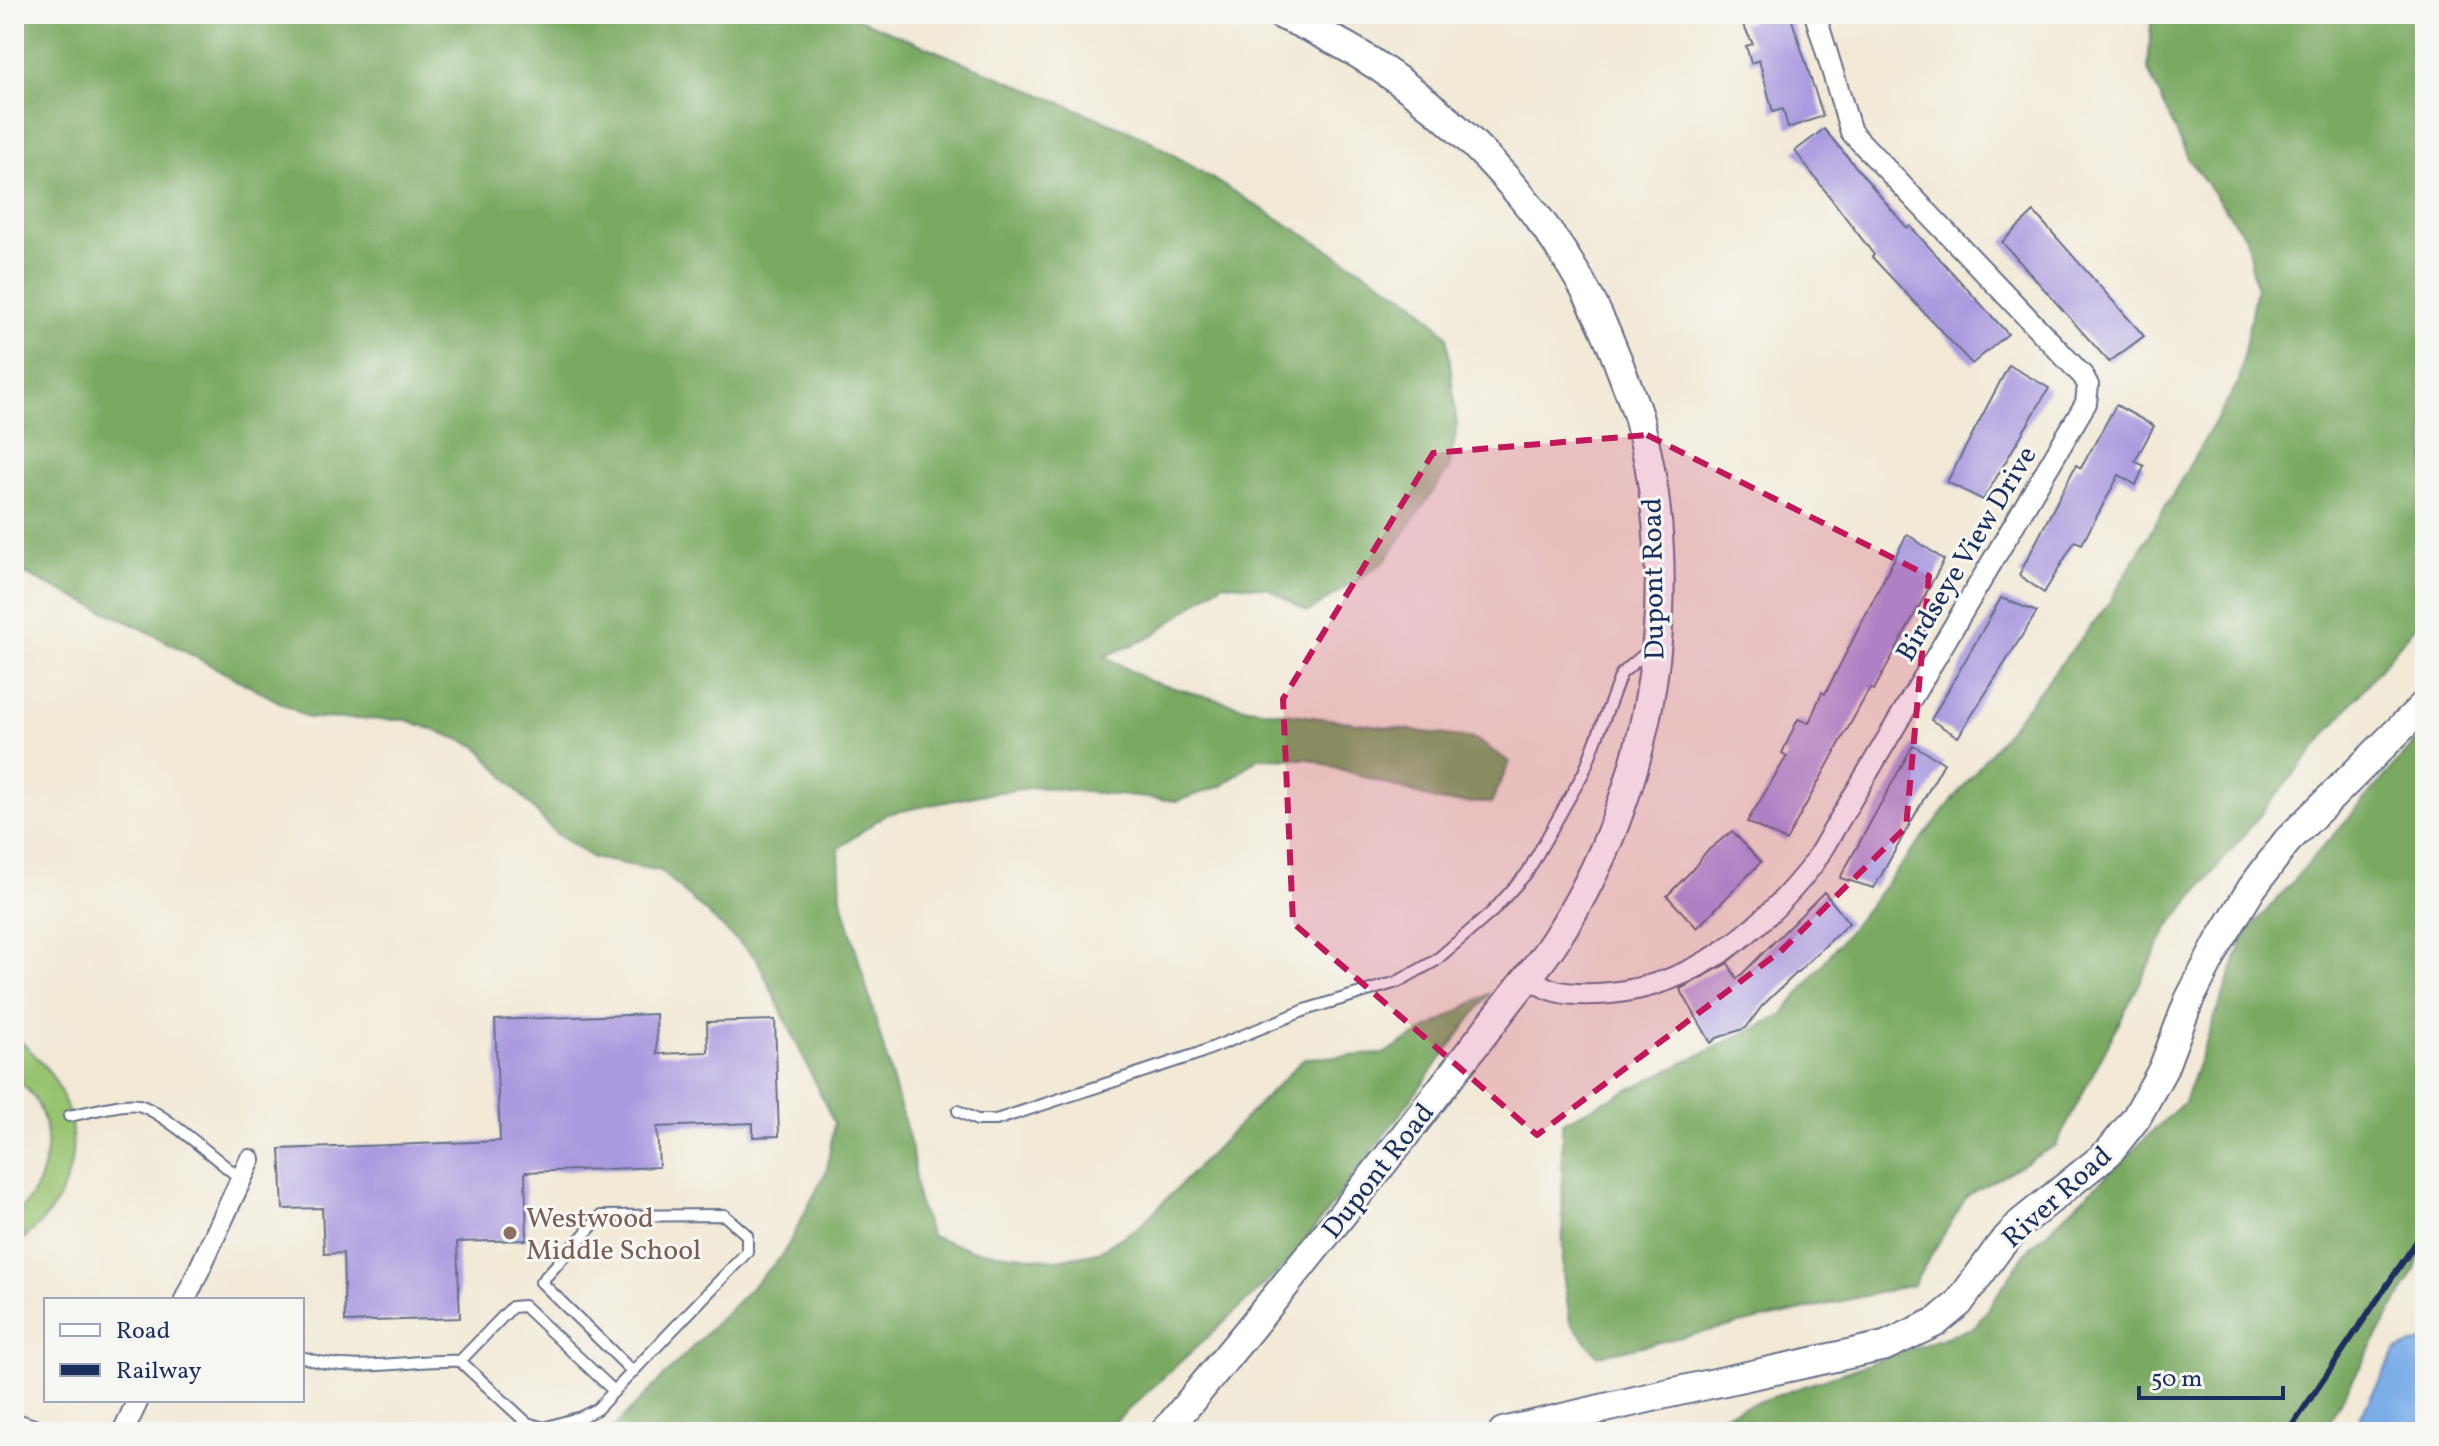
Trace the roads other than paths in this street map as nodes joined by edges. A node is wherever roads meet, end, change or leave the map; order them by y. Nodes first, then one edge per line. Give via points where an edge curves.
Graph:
1 (1280, 14) edge
2 (1815, 14) edge
3 (1656, 643) junction
4 (2425, 704) edge
5 (1527, 977) junction
6 (958, 1111) dead end
7 (69, 1116) dead end
8 (250, 1160) dead end
9 (241, 1179) junction
10 (186, 1298) edge
11 (304, 1358) edge
12 (460, 1361) junction
13 (632, 1371) junction
14 (614, 1391) junction
15 (137, 1402) edge
16 (18, 1424) edge
17 (55, 1432) edge
18 (123, 1432) edge
19 (1165, 1432) edge
20 (1503, 1432) edge

1 - 3 street, Dupont Road via 1378,66 1460,131 1545,227 1578,275 1607,332 1649,470 1657,530
2 - 5 street, Birdseye View Drive via 1851,132 2083,376 2086,403 1793,891 1738,942 1693,971 1663,982 1632,991 1569,994
3 - 5 street, Dupont Road via 1638,756 1623,804 1582,894
3 - 6 lane via 1621,674 1584,772 1527,873 1435,961 1397,982 996,1120 977,1120
4 - 20 street, River Road via 2287,841 2252,888 2189,1000 2163,1069 2136,1118 2108,1153 2021,1223 1959,1303 1936,1322 1885,1346
5 - 19 street, Dupont Road
7 - 9 lane via 141,1105
8 - 9 street
9 - 10 street
11 - 12 lane via 349,1367
12 - 14 lane via 527,1423 544,1428 597,1409
12 - 14 lane via 512,1307 524,1306
13 - 13 lane via 541,1282 601,1216 724,1215 747,1235 747,1252
13 - 14 lane
15 - 18 street
16 - 17 lane

